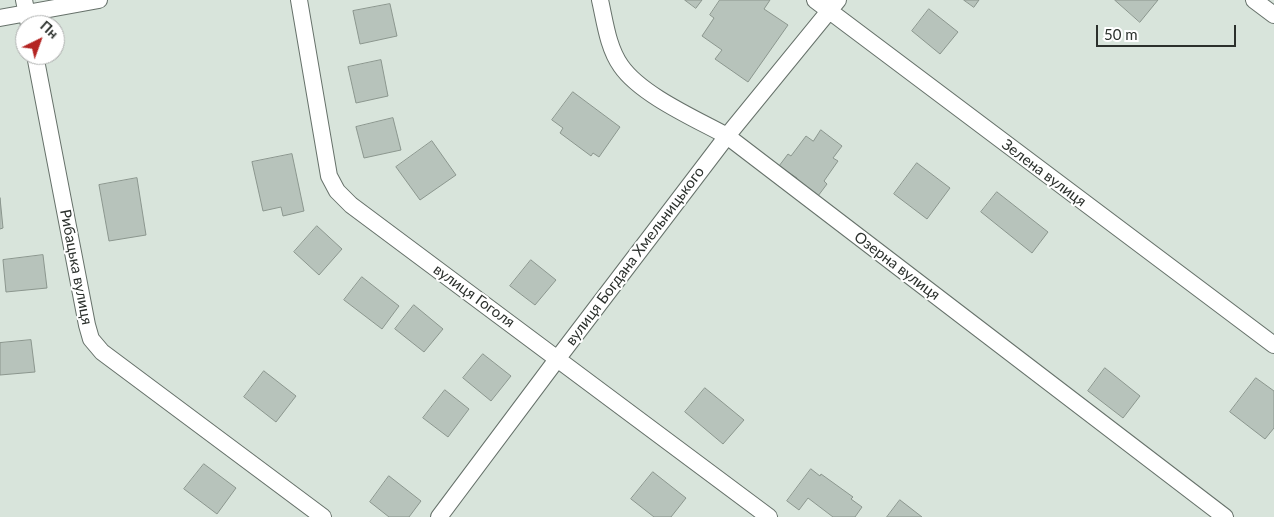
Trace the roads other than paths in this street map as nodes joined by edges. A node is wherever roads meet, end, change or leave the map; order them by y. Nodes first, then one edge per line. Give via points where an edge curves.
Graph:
1 (99, 0) edge
2 (299, 0) edge
3 (600, 0) edge
4 (815, 0) edge
5 (1254, 0) edge
6 (833, 6) edge
7 (27, 13) edge
8 (1274, 15) edge
9 (0, 18) edge
10 (37, 65) edge
11 (727, 136) junction
12 (1274, 345) edge
13 (558, 358) junction
14 (323, 517) edge
15 (439, 517) edge
16 (769, 517) edge
17 (1225, 517) edge

1 - 7 street
2 - 13 street, вулиця Гоголя via 330,176 337,191 351,205
3 - 11 street, Озерна вулиця via 610,43 621,66 643,90
4 - 6 street, Зелена вулиця
5 - 8 street
6 - 11 street, вулиця Богдана Хмельницького
6 - 12 street, Зелена вулиця
7 - 9 street
10 - 14 street, Рибацька вулиця via 91,339 102,352
11 - 13 street, вулиця Богдана Хмельницького
11 - 17 street, Озерна вулиця
13 - 15 street, вулиця Богдана Хмельницького
13 - 16 street, вулиця Гоголя

